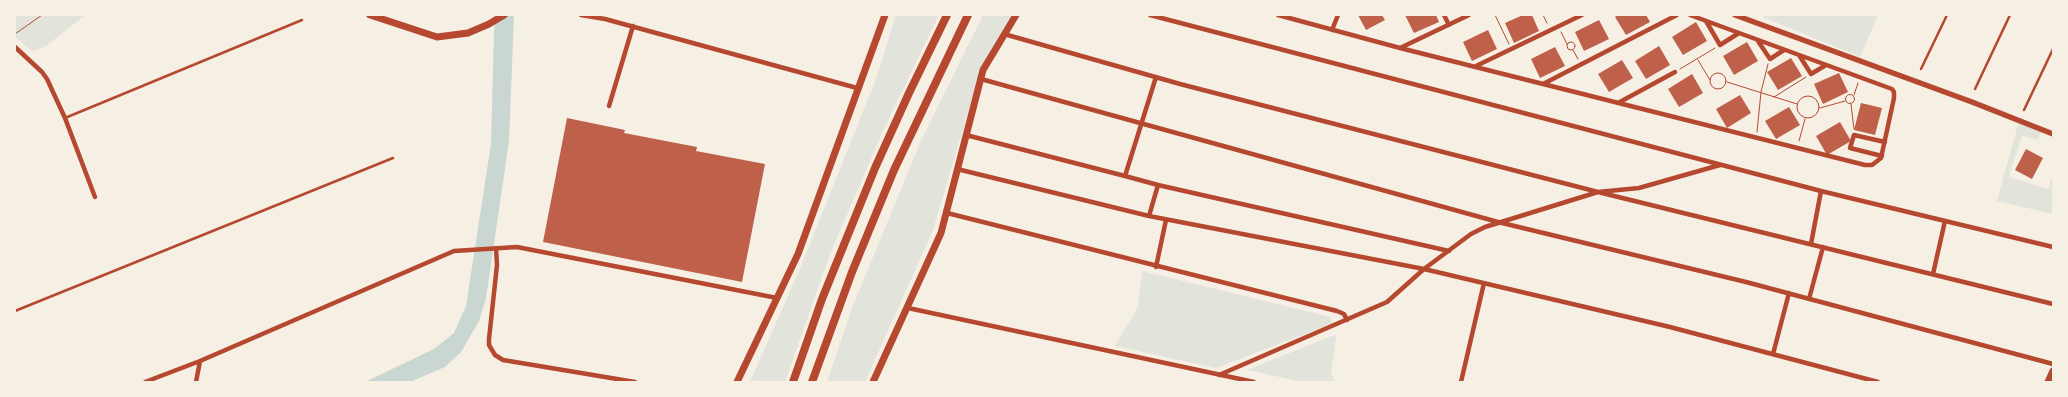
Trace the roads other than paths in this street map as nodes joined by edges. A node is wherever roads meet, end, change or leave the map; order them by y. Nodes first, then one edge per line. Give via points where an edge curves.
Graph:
1 (370, 15) edge
2 (504, 15) edge
3 (581, 15) edge
4 (885, 15) edge
5 (947, 15) edge
6 (968, 15) edge
7 (1016, 15) edge
8 (1150, 15) edge
9 (1278, 15) edge
10 (1338, 15) edge
11 (1444, 15) edge
12 (1469, 15) edge
13 (1582, 15) edge
14 (1677, 15) edge
15 (1690, 15) edge
16 (1735, 15) edge
17 (1948, 15) edge
18 (2010, 15) edge
19 (302, 20) dead end
20 (1706, 21) junction
21 (1448, 25) junction
22 (633, 26) junction
23 (1332, 30) junction
24 (1740, 33) junction
25 (1003, 34) junction
26 (1758, 40) junction
27 (15, 48) edge
28 (1400, 48) junction
29 (1784, 50) junction
30 (2053, 50) edge
31 (1799, 55) junction
32 (1826, 65) junction
33 (1476, 66) junction
34 (1921, 69) dead end
35 (1675, 72) road end
36 (1156, 77) junction
37 (981, 79) junction
38 (1543, 84) junction
39 (858, 88) junction
40 (1975, 89) dead end
41 (1618, 103) junction
42 (609, 106) dead end
43 (2024, 110) dead end
44 (65, 118) junction
45 (1141, 124) junction
46 (2053, 134) edge
47 (966, 135) junction
48 (1885, 142) junction
49 (1850, 148) junction
50 (1882, 156) junction
51 (393, 158) dead end
52 (1848, 161) junction
53 (1722, 164) junction
54 (958, 169) junction
55 (1125, 176) junction
56 (1158, 185) junction
57 (1821, 191) junction
58 (1598, 192) junction
59 (95, 197) dead end
60 (948, 213) junction
61 (1148, 216) junction
62 (1166, 220) junction
63 (1498, 222) junction
64 (1945, 222) junction
65 (1811, 244) junction
66 (1823, 247) junction
67 (496, 248) junction
68 (2053, 248) edge
69 (1448, 251) junction
70 (1156, 267) junction
71 (1424, 269) junction
72 (1932, 274) junction
73 (1484, 283) junction
74 (1789, 294) junction
75 (777, 298) junction
76 (1809, 299) junction
77 (2053, 304) edge
78 (908, 308) junction
79 (15, 310) edge
80 (1347, 320) junction
81 (1773, 354) junction
82 (200, 361) junction
83 (2053, 364) edge
84 (2053, 371) edge
85 (1219, 375) junction
86 (145, 382) edge
87 (196, 382) edge
88 (635, 382) edge
89 (737, 382) edge
90 (793, 382) edge
91 (812, 382) edge
92 (873, 382) edge
93 (1254, 382) edge
94 (1461, 382) edge
95 (1878, 382) edge
96 (2048, 382) edge

1 - 2 main road via 437,37 468,33
3 - 22 street
4 - 39 main road
5 - 90 highway via 875,168 822,299
6 - 91 highway via 894,170
7 - 25 main road
8 - 53 street
9 - 23 street
10 - 23 street
11 - 21 street
12 - 21 street
13 - 33 street
14 - 38 street
15 - 20 street
16 - 46 street
17 - 34 lane
18 - 40 lane
19 - 44 lane
20 - 24 street
20 - 24 street via 1720,45
21 - 28 street
22 - 39 street
22 - 42 street
23 - 28 street
24 - 26 street
25 - 36 street
25 - 37 main road
26 - 29 street
26 - 29 street via 1770,59
27 - 44 street via 42,72
28 - 33 street
29 - 31 street
30 - 43 lane
31 - 32 street
31 - 32 street via 1811,74
32 - 48 street via 1892,89
33 - 38 street
35 - 41 street
36 - 45 street
36 - 58 street
37 - 45 street
37 - 47 main road
38 - 41 street
39 - 75 main road via 798,254
41 - 52 street
44 - 59 street
45 - 55 street
45 - 63 street
47 - 54 main road
47 - 55 street
48 - 49 street via 1854,135
48 - 50 street
49 - 50 street
49 - 52 street
50 - 52 street via 1868,165
51 - 79 lane
53 - 57 street
53 - 58 street via 1639,188
54 - 60 main road
54 - 61 street
55 - 56 street
56 - 61 street
56 - 69 street
57 - 64 street
57 - 65 street
58 - 63 street
58 - 65 street
60 - 70 street
60 - 78 main road
61 - 62 street
62 - 70 street
62 - 71 street
63 - 69 street via 1478,230
63 - 74 street
64 - 68 street
64 - 72 street
65 - 66 street
66 - 72 street
66 - 76 street
67 - 75 street via 517,247
67 - 82 street via 454,251
67 - 88 street via 496,286 488,339 494,355 503,360
69 - 71 street
70 - 80 street via 1337,311
71 - 73 street
71 - 80 street via 1387,302
72 - 77 street
73 - 81 street
73 - 94 street
74 - 76 street
74 - 81 street
75 - 89 main road
76 - 83 street
78 - 85 street
78 - 92 main road
80 - 85 street
81 - 95 street
82 - 86 street
82 - 87 street
84 - 96 main road
85 - 93 street

